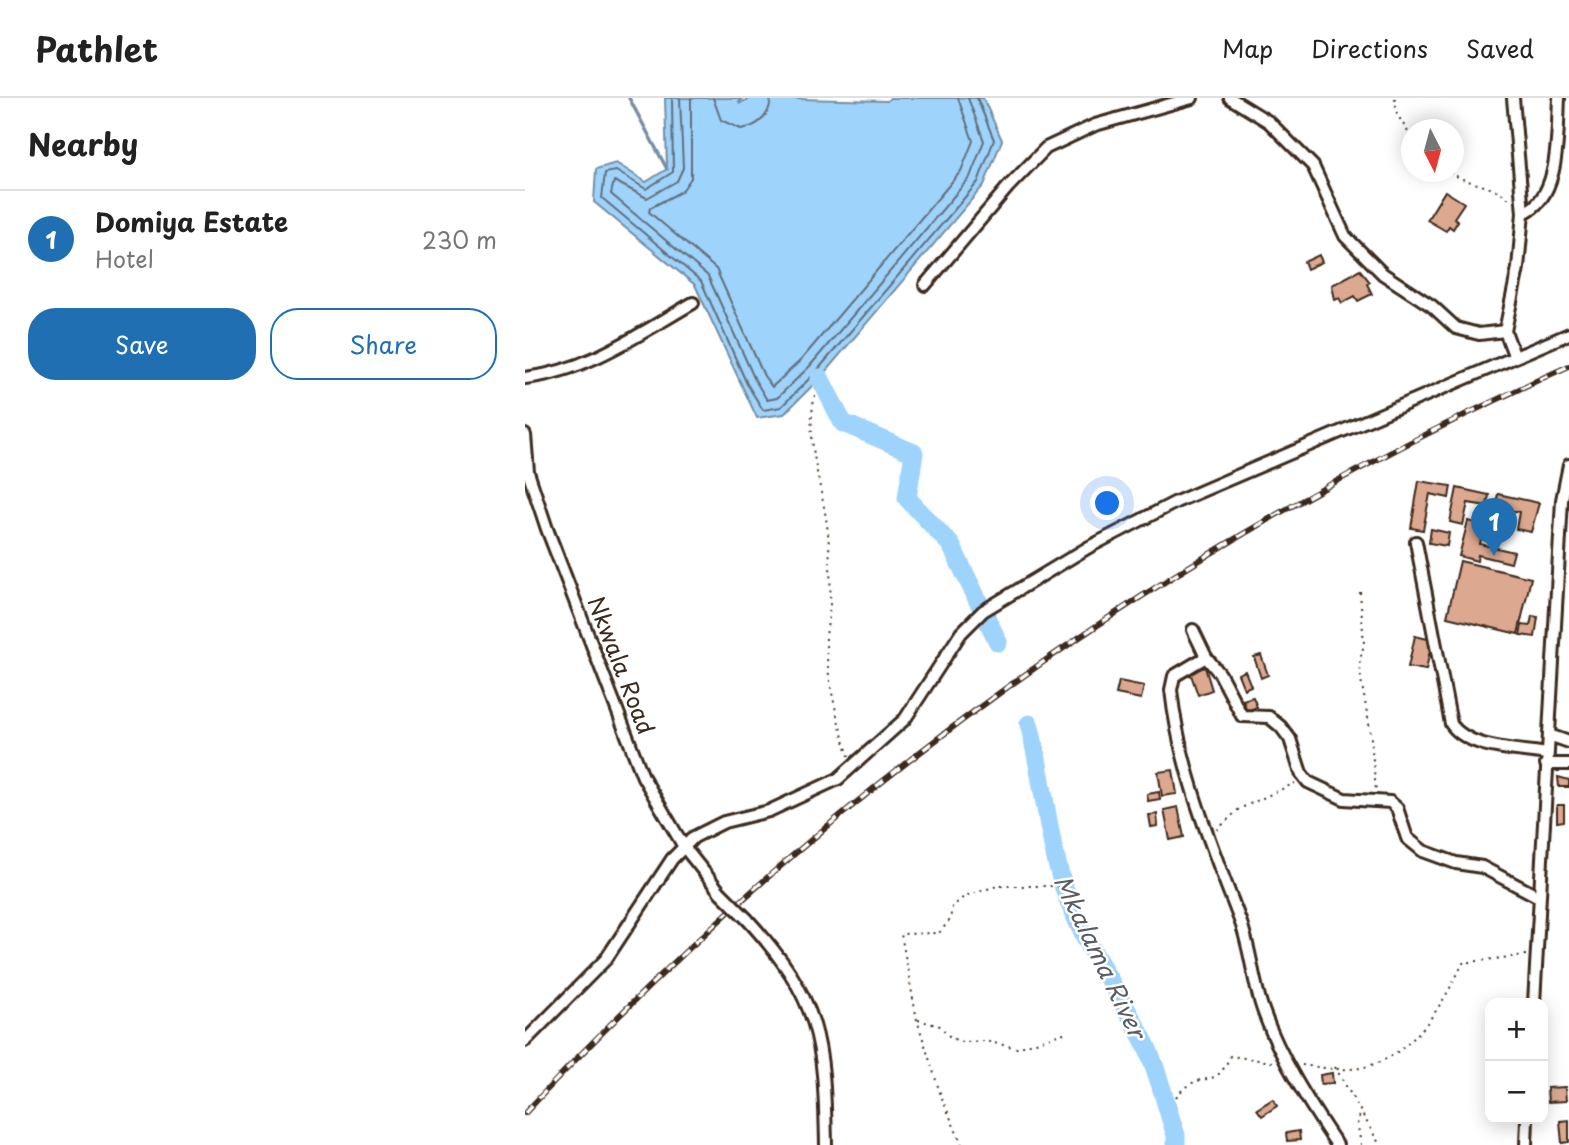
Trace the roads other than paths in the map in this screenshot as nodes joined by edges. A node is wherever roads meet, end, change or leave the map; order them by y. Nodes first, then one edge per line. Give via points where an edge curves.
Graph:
1 (1192, 98) edge
2 (1230, 98) edge
3 (1513, 98) edge
4 (1559, 98) edge
5 (1523, 213) junction
6 (925, 285) dead end
7 (693, 303) dead end
8 (1504, 331) junction
9 (1569, 334) edge
10 (1514, 355) junction
11 (525, 377) edge
12 (525, 435) edge
13 (1568, 467) edge
14 (1416, 542) dead end
15 (1563, 599) edge
16 (1193, 630) dead end
17 (1206, 657) junction
18 (1549, 735) junction
19 (1569, 742) edge
20 (1547, 759) junction
21 (1569, 764) edge
22 (684, 847) junction
23 (1538, 897) junction
24 (1534, 998) edge
25 (525, 1041) edge
26 (1527, 1124) edge
27 (826, 1145) edge
28 (1337, 1145) edge
29 (1526, 1145) edge

1 - 6 street via 1095,125 1046,148
2 - 8 street via 1269,122 1313,166 1345,236 1383,274 1456,328 1479,334
3 - 5 street
4 - 5 street via 1547,191 1535,208
5 - 8 street via 1518,268
7 - 11 street via 605,355 546,375
8 - 10 street
9 - 10 street
10 - 22 street via 1176,502 1002,599 961,633 905,719 838,779 769,811 708,828
12 - 22 street, Nkwala Road via 528,472 562,568 643,777
13 - 15 street via 1562,500
14 - 20 street via 1451,724 1464,736 1483,743
15 - 18 street
16 - 17 street
17 - 23 street via 1243,716 1269,717 1281,727 1305,778 1344,799 1390,802 1397,808 1407,838 1423,851 1482,867
17 - 28 street via 1174,676 1171,690 1189,777 1247,942 1262,1008
18 - 19 street
18 - 20 street
20 - 21 street
20 - 23 street
22 - 25 street via 606,959
22 - 27 street, Nkwala Road, bridge via 780,958 811,1010 824,1075
23 - 24 street
26 - 29 street

